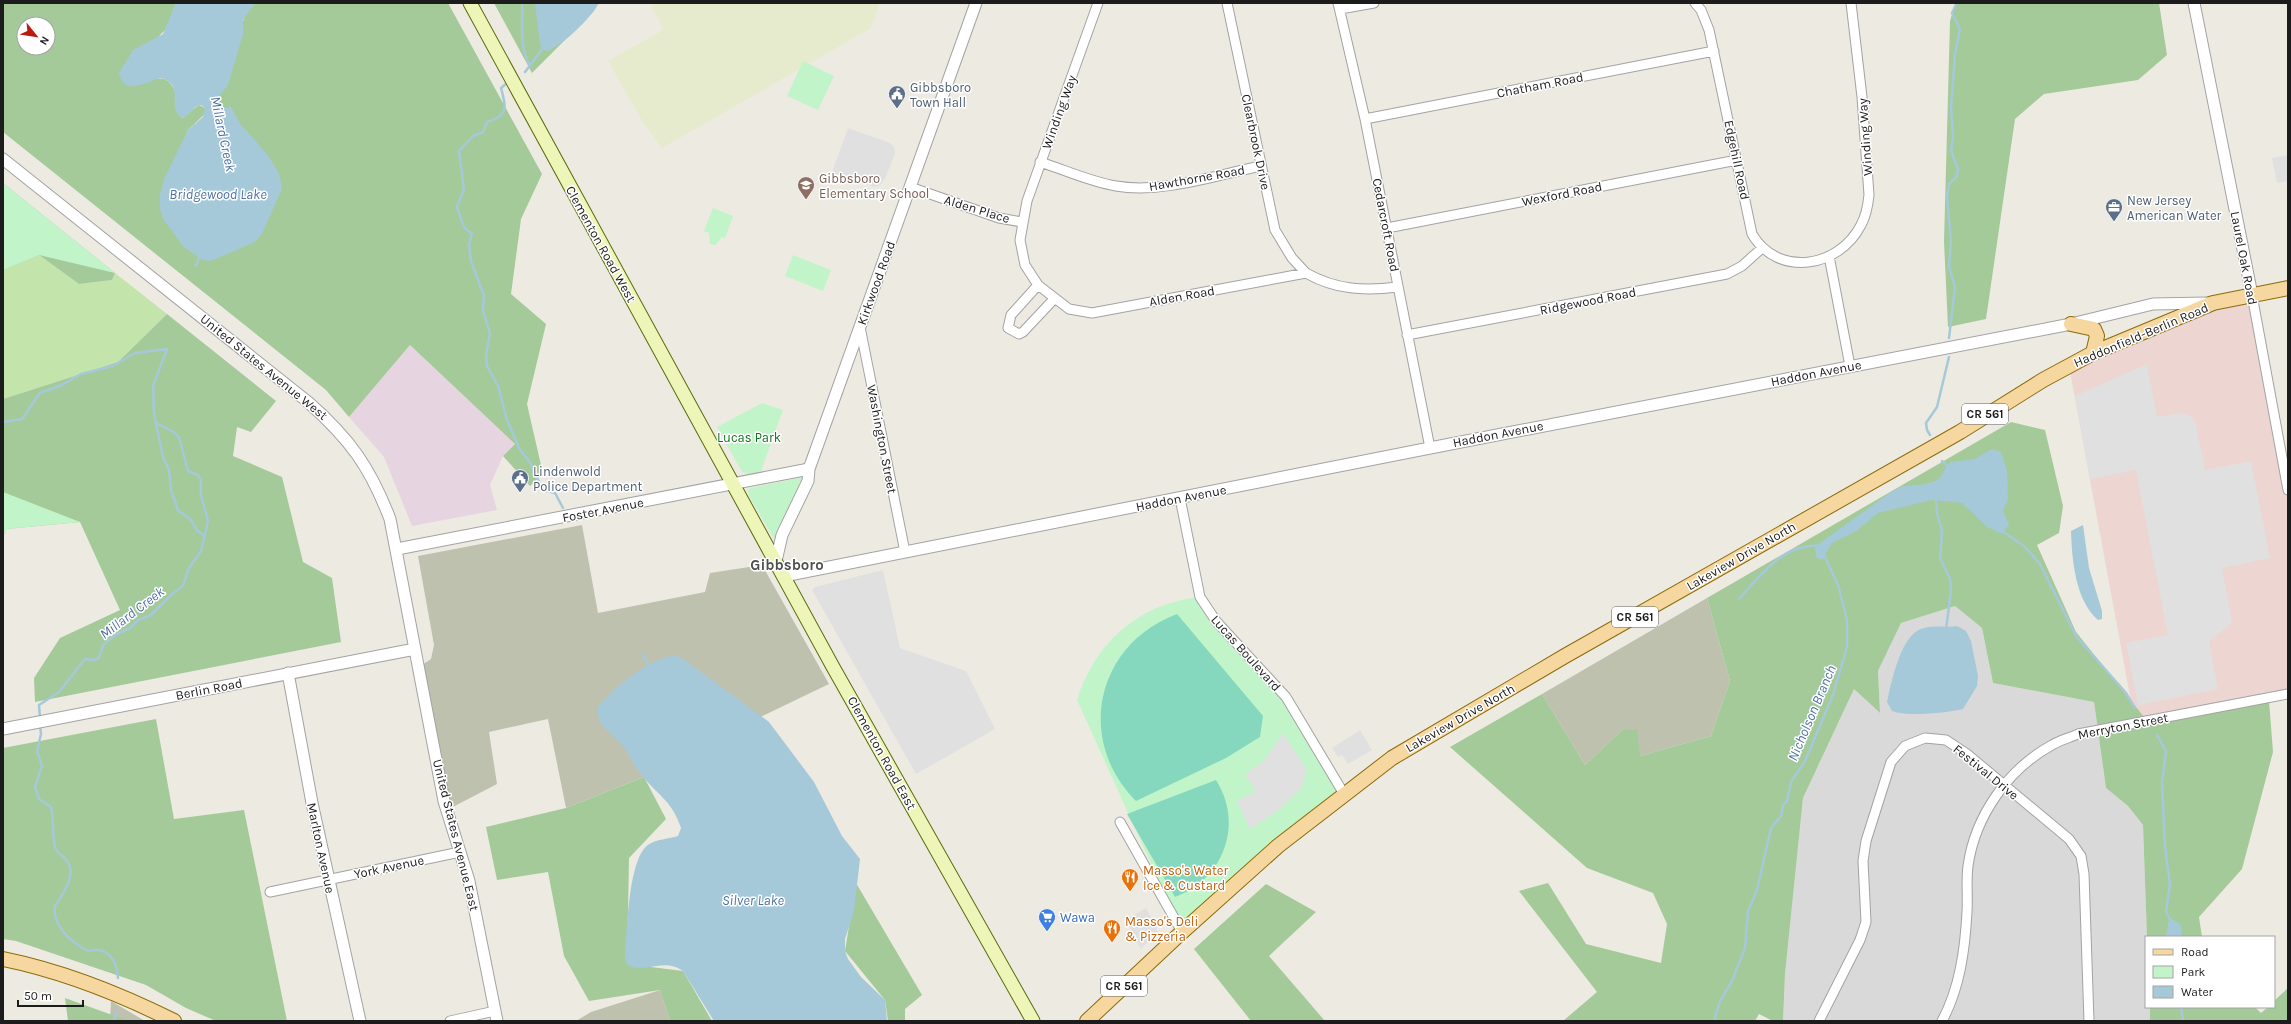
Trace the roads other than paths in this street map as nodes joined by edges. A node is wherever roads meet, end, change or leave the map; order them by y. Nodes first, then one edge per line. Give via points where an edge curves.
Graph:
1 (470, 3) edge
2 (976, 3) edge
3 (1098, 3) edge
4 (1227, 3) edge
5 (1374, 3) edge
6 (1695, 3) edge
7 (1851, 3) edge
8 (2194, 3) edge
9 (1339, 6) edge
10 (1714, 52) junction
11 (1365, 119) junction
12 (3, 159) edge
13 (1737, 160) junction
14 (1040, 162) junction
15 (1262, 166) junction
16 (910, 187) junction
17 (1022, 222) junction
18 (1387, 228) junction
19 (1762, 248) junction
20 (1828, 256) junction
21 (1306, 273) junction
22 (1038, 286) junction
23 (1398, 287) junction
24 (2288, 288) edge
25 (2252, 295) junction
26 (1054, 299) junction
27 (2213, 303) junction
28 (2071, 324) junction
29 (860, 327) junction
30 (1407, 336) junction
31 (2093, 353) junction
32 (1850, 366) junction
33 (1430, 448) junction
34 (809, 469) junction
35 (1878, 478) joint
36 (734, 484) junction
37 (2288, 490) edge
38 (1180, 498) junction
39 (397, 549) junction
40 (905, 552) junction
41 (776, 561) junction
42 (784, 576) junction
43 (414, 649) junction
44 (288, 673) junction
45 (2288, 694) edge
46 (3, 729) edge
47 (2003, 786) junction
48 (1344, 794) junction
49 (1120, 822) dead end
50 (460, 852) junction
51 (327, 879) junction
52 (270, 892) dead end
53 (1182, 932) junction
54 (3, 959) edge
55 (496, 1016) edge
56 (174, 1021) edge
57 (360, 1021) edge
58 (450, 1021) edge
59 (1033, 1021) edge
60 (1087, 1021) edge
61 (1819, 1021) edge
62 (1942, 1021) edge
63 (2090, 1021) edge

1 - 36 main road, Clementon Road West
2 - 16 street, Kirkwood Road
3 - 14 street, Winding Way
4 - 15 street, Clearbrook Drive
5 - 9 street
6 - 10 street, Edgehill Road via 1701,10 1709,30
7 - 20 street, Winding Way via 1862,97 1869,195 1861,226 1844,246
8 - 25 street, Laurel Oak Road
9 - 11 street, Cedarcroft Road
10 - 11 street, Chatham Road
10 - 13 street, Edgehill Road
11 - 18 street, Cedarcroft Road
12 - 39 street, United States Avenue West via 335,425 354,448 378,487
13 - 18 street, Wexford Road
13 - 19 street, Edgehill Road via 1752,234
14 - 15 street, Hawthorne Road via 1110,185 1148,188
14 - 17 street, Winding Way
15 - 21 street, Clearbrook Drive via 1275,230 1292,258
16 - 17 street, Alden Place via 999,218
16 - 29 street, Kirkwood Road
17 - 22 street, Alden Road via 1022,252 1025,265
18 - 23 street, Cedarcroft Road
19 - 20 street, Edgehill Road via 1780,259 1794,262 1817,261
19 - 30 street, Ridgewood Road via 1742,266 1727,274
20 - 32 street
21 - 23 street via 1329,284 1355,290
21 - 26 street, Alden Road via 1092,313 1069,309
22 - 26 street, Alden Road
22 - 26 street via 1011,315 1008,328 1020,334
23 - 30 street, Cedarcroft Road
24 - 25 main road, Haddonfield-Berlin Road / CR 561
25 - 27 main road, Haddonfield-Berlin Road / CR 561
25 - 37 street, Laurel Oak Road
27 - 28 street, Haddon Avenue via 2152,304
27 - 31 main road, Haddonfield-Berlin Road / CR 561
28 - 31 main road via 2094,329 2097,336
28 - 32 street, Haddon Avenue
29 - 34 street, Kirkwood Road
29 - 40 street, Washington Street
30 - 33 street, Cedarcroft Road
31 - 35 main road, Haddonfield-Berlin Road / CR 561 via 2036,383 1960,432
32 - 33 street, Haddon Avenue
33 - 38 street, Haddon Avenue
34 - 36 street, Foster Avenue
34 - 41 street, Kirkwood Road via 808,481 782,535
35 - 48 main road, Lakeview Drive North / CR 561 via 1565,656 1392,758
36 - 39 street, Foster Avenue
36 - 41 main road, Clementon Road East
38 - 40 street, Haddon Avenue
38 - 48 street, Lucas Boulevard via 1200,597 1216,621 1286,697
39 - 43 street, United States Avenue West
40 - 42 street, Haddon Avenue
41 - 42 main road, Clementon Road East
42 - 59 main road, Clementon Road East
43 - 44 street, Berlin Road
43 - 50 street, United States Avenue East via 444,801
44 - 46 street, Berlin Road
44 - 51 street, Marlton Avenue
45 - 47 street, Merryton Street via 2078,734 2031,759
47 - 61 street, Festival Drive via 1967,754 1946,740 1925,738 1905,746 1891,762 1866,842 1863,861 1866,922 1860,940
47 - 62 street, Merryton Street via 1983,815 1968,866 1964,945 1959,975
47 - 63 street, Festival Drive via 2068,839 2081,856 2084,874
48 - 53 main road, Lakeview Drive North / CR 561 via 1278,846
49 - 53 street
50 - 51 street, York Avenue
50 - 55 street, United States Avenue East via 469,881
51 - 52 street, York Avenue
51 - 57 street, Marlton Avenue
53 - 60 main road, Lakeview Drive North / CR 561
54 - 56 main road via 49,971 111,993
55 - 58 street

